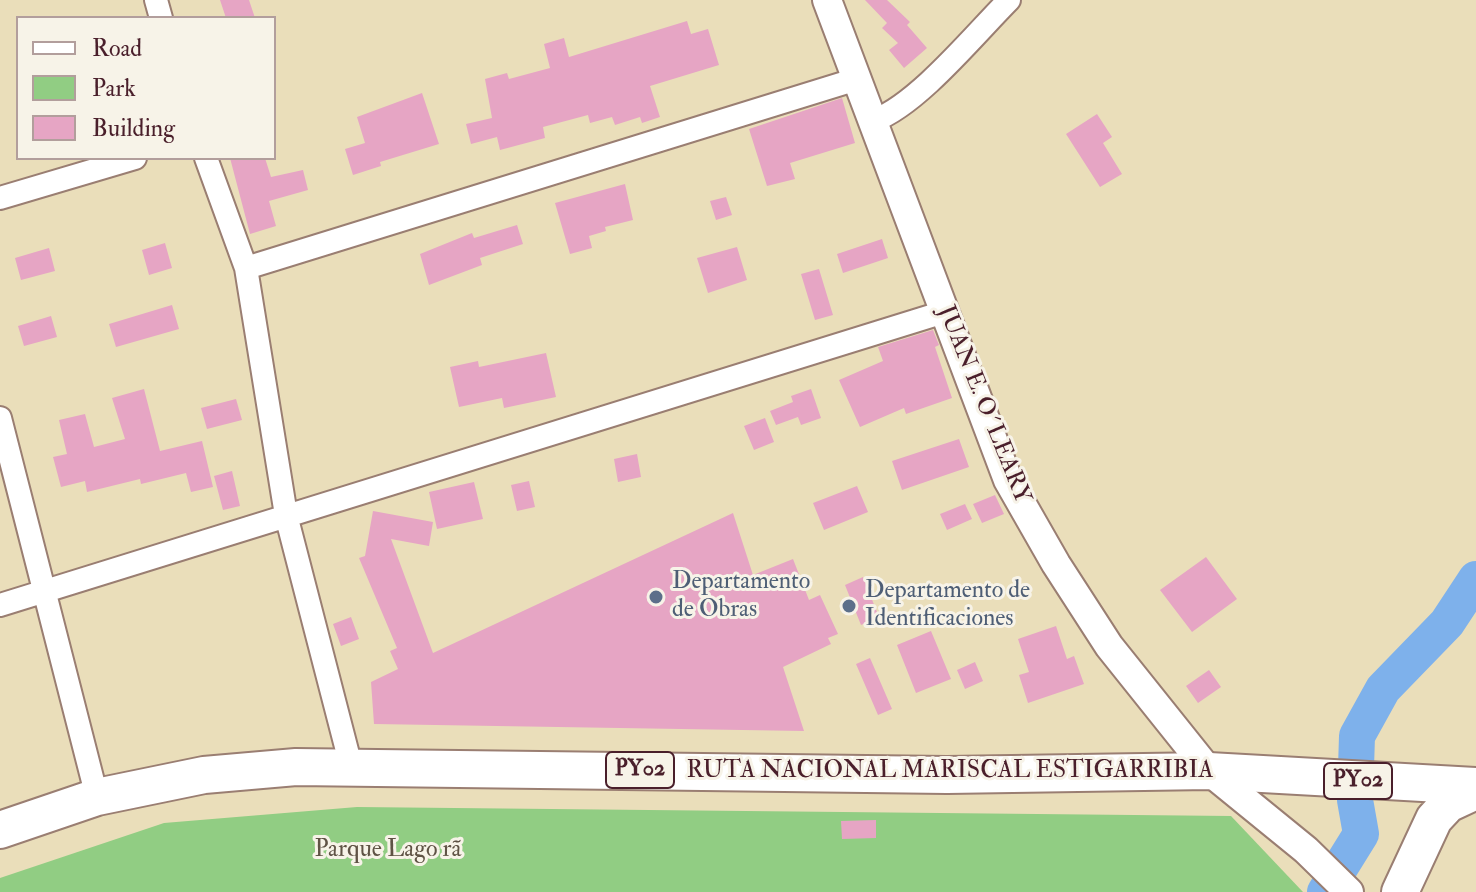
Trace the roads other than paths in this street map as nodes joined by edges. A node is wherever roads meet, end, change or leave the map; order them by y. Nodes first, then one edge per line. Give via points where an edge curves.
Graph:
1 (827, 0) edge
2 (1009, 0) edge
3 (857, 79) junction
4 (875, 120) junction
5 (128, 160) edge
6 (207, 160) edge
7 (0, 198) edge
8 (246, 268) junction
9 (944, 312) junction
10 (0, 418) edge
11 (286, 515) junction
12 (44, 593) junction
13 (0, 605) edge
14 (351, 766) junction
15 (1209, 771) junction
16 (1476, 789) edge
17 (97, 797) junction
18 (0, 830) edge
19 (1349, 892) edge
20 (1400, 892) edge

1 - 3 street, JUAN E. O´LEARY
2 - 4 street via 909,99
3 - 4 street, JUAN E. O´LEARY
3 - 8 street
4 - 9 street, JUAN E. O´LEARY
5 - 7 street
6 - 8 street
8 - 11 street
9 - 11 street
9 - 15 street, JUAN E. O´LEARY via 1008,480 1056,564 1109,646
10 - 12 street
11 - 12 street
11 - 14 street
12 - 13 street
12 - 17 street
14 - 15 main road, RUTA NACIONAL MARISCAL ESTIGARRIBIA / PY02 via 947,775
14 - 17 main road, RUTA NACIONAL MARISCAL ESTIGARRIBIA / PY02 via 204,775
15 - 16 main road, RUTA NACIONAL MARISCAL ESTIGARRIBIA / PY02
15 - 19 street, JUAN E. O´LEARY
16 - 20 main road via 1448,804 1434,819
17 - 18 main road, RUTA NACIONAL MARISCAL ESTIGARRIBIA / PY02

